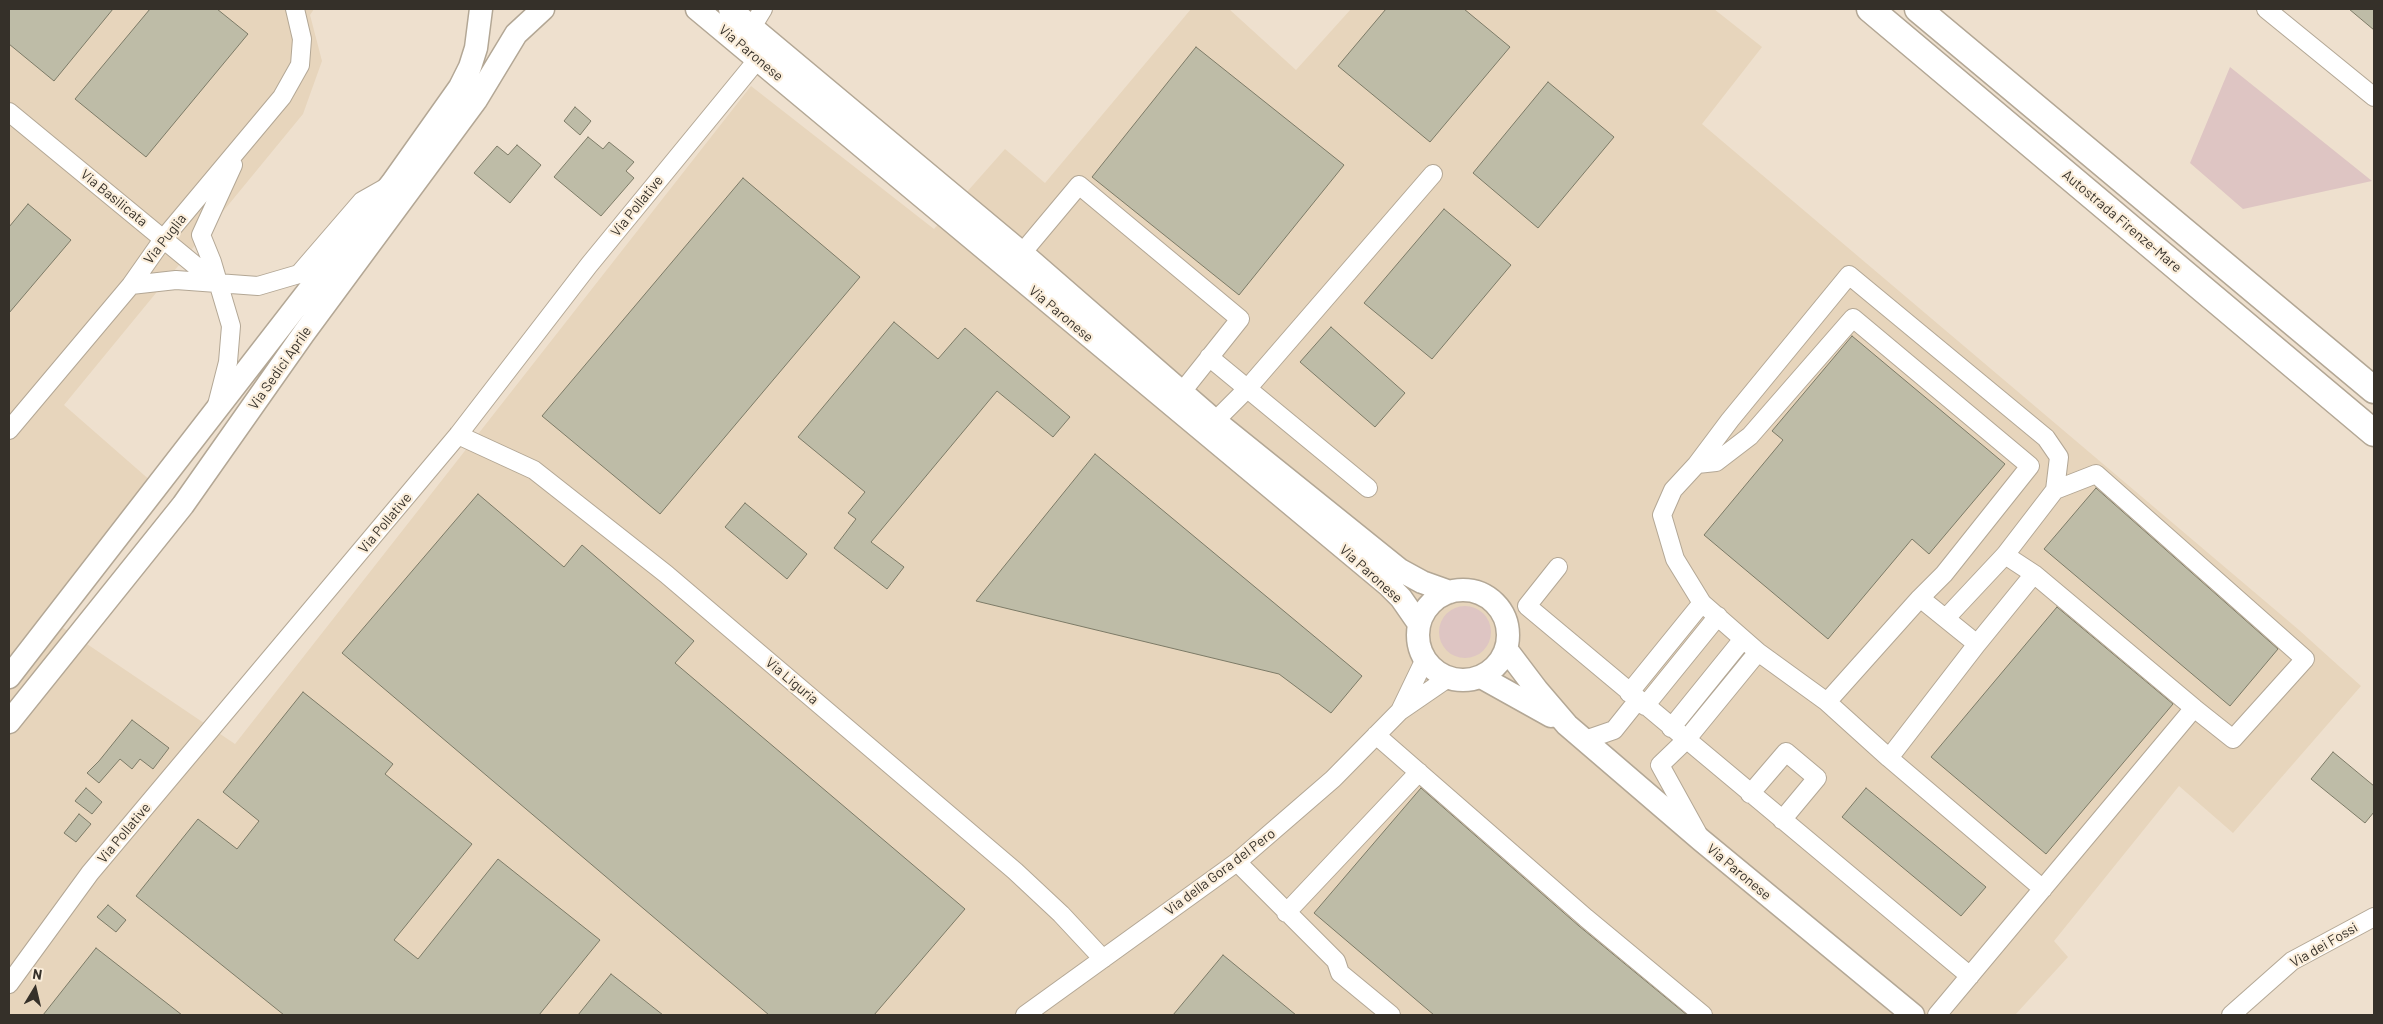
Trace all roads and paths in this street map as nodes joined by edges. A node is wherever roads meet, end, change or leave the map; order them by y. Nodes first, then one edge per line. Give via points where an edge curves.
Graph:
1 (295, 9) edge
2 (481, 9) edge
3 (543, 9) edge
4 (697, 9) edge
5 (730, 9) edge
6 (1870, 9) edge
7 (1918, 9) edge
8 (2266, 9) edge
9 (757, 18) edge
10 (758, 59) junction
11 (2374, 98) edge
12 (9, 112) edge
13 (243, 144) junction
14 (1433, 174) dead end
15 (392, 184) junction
16 (164, 238) junction
17 (1022, 254) junction
18 (131, 285) junction
19 (219, 285) junction
20 (1210, 357) junction
21 (1247, 389) junction
22 (2374, 390) edge
23 (1181, 393) junction
24 (215, 413) junction
25 (1215, 422) junction
26 (9, 430) edge
27 (2374, 432) edge
28 (458, 435) junction
29 (1697, 464) junction
30 (1368, 488) dead end
31 (2055, 490) junction
32 (2005, 555) junction
33 (1558, 567) dead end
34 (2034, 574) junction
35 (1450, 592) junction
36 (1920, 598) junction
37 (1702, 603) junction
38 (1718, 616) junction
39 (1946, 618) junction
40 (1419, 624) junction
41 (1743, 639) junction
42 (1976, 644) junction
43 (1506, 649) junction
44 (1758, 652) junction
45 (1424, 659) junction
46 (9, 677) edge
47 (1481, 677) junction
48 (1448, 678) junction
49 (1637, 699) junction
50 (1827, 702) junction
51 (2194, 708) junction
52 (1400, 712) junction
53 (9, 722) edge
54 (1568, 725) junction
55 (1671, 728) junction
56 (1376, 735) junction
57 (1585, 740) junction
58 (1686, 740) junction
59 (1889, 758) junction
60 (1423, 776) junction
61 (1750, 794) junction
62 (1782, 820) junction
63 (1701, 840) junction
64 (1236, 862) junction
65 (2043, 889) junction
66 (1286, 913) junction
67 (2374, 916) edge
68 (1103, 959) junction
69 (1970, 976) junction
70 (9, 984) edge
71 (1025, 1015) edge
72 (1391, 1015) edge
73 (1703, 1015) edge
74 (1913, 1015) edge
75 (1937, 1015) edge
76 (2232, 1015) edge

1 - 13 street, Via Puglia via 302,38 300,65 282,97
2 - 15 main road, Via Sedici Aprile via 470,68
3 - 53 main road, Via Sedici Aprile via 516,34 476,100 183,504
4 - 10 main road, Via Paronese
5 - 9 main road, Via Paronese
6 - 27 highway, Autostrada Firenze-Mare
7 - 22 highway
8 - 11 street
9 - 17 main road, Via Paronese
10 - 28 street, Via Pollative via 589,265
10 - 40 main road, Via Paronese via 1388,585
12 - 16 street, Via Basilicata
13 - 16 street, Via Puglia
13 - 19 street via 201,235
14 - 21 street
15 - 19 street via 362,201 299,274 258,286
15 - 24 main road, Via Sedici Aprile
16 - 18 street, Via Puglia
16 - 19 street, Via Basilicata
17 - 20 street via 1080,185 1240,319
17 - 23 main road, Via Paronese
18 - 19 street via 176,280
18 - 26 street, Via Puglia
19 - 24 street via 231,326 228,362
20 - 21 street
20 - 23 street
21 - 25 street
21 - 30 street
23 - 25 main road, Via Paronese
24 - 46 main road, Via Sedici Aprile
25 - 35 main road, Via Paronese via 1400,570
28 - 68 street, Via Liguria via 534,470 666,574 1015,871
28 - 70 street, Via Pollative via 90,873
29 - 31 street via 1849,275 2046,438 2059,457
29 - 36 street via 1716,462 1750,436 1853,318 2030,466 1944,574
29 - 37 street via 1673,490 1662,514 1675,559
31 - 32 street
31 - 51 street via 2096,474 2305,659 2234,739
32 - 34 street
32 - 39 street
33 - 49 street via 1527,606
34 - 42 street
34 - 51 street
35 - 40 main road via 1431,604
35 - 43 main road, Via Paronese via 1478,592 1500,609 1506,622
36 - 39 street
36 - 50 street
37 - 38 street
37 - 49 street
38 - 41 street
38 - 49 street
39 - 42 street
40 - 45 main road via 1419,648
41 - 44 street
41 - 55 street
42 - 59 street
43 - 47 main road via 1496,665
43 - 54 main road, Via Paronese
44 - 50 street
44 - 58 street
45 - 48 main road via 1435,671
45 - 52 street, Via della Gora del Pero
47 - 48 main road
47 - 54 main road, Via Paronese
48 - 52 street, Via della Gora del Pero
49 - 55 street
49 - 57 street via 1614,730
50 - 59 street
51 - 65 street
52 - 56 street, Via della Gora del Pero
54 - 57 main road, Via Paronese
55 - 58 street
56 - 60 street
56 - 64 street, Via della Gora del Pero via 1333,779
57 - 63 main road, Via Paronese
58 - 61 street
58 - 63 street via 1660,765
59 - 65 street
60 - 66 street
60 - 73 street
61 - 62 street
61 - 62 street via 1786,752 1817,778
62 - 69 street
63 - 74 main road, Via Paronese
64 - 66 street
64 - 68 street, Via della Gora del Pero
65 - 69 street
66 - 72 street via 1336,961 1340,973
67 - 76 street, Via dei Fossi via 2292,961
68 - 71 street, Via della Gora del Pero
69 - 75 street

